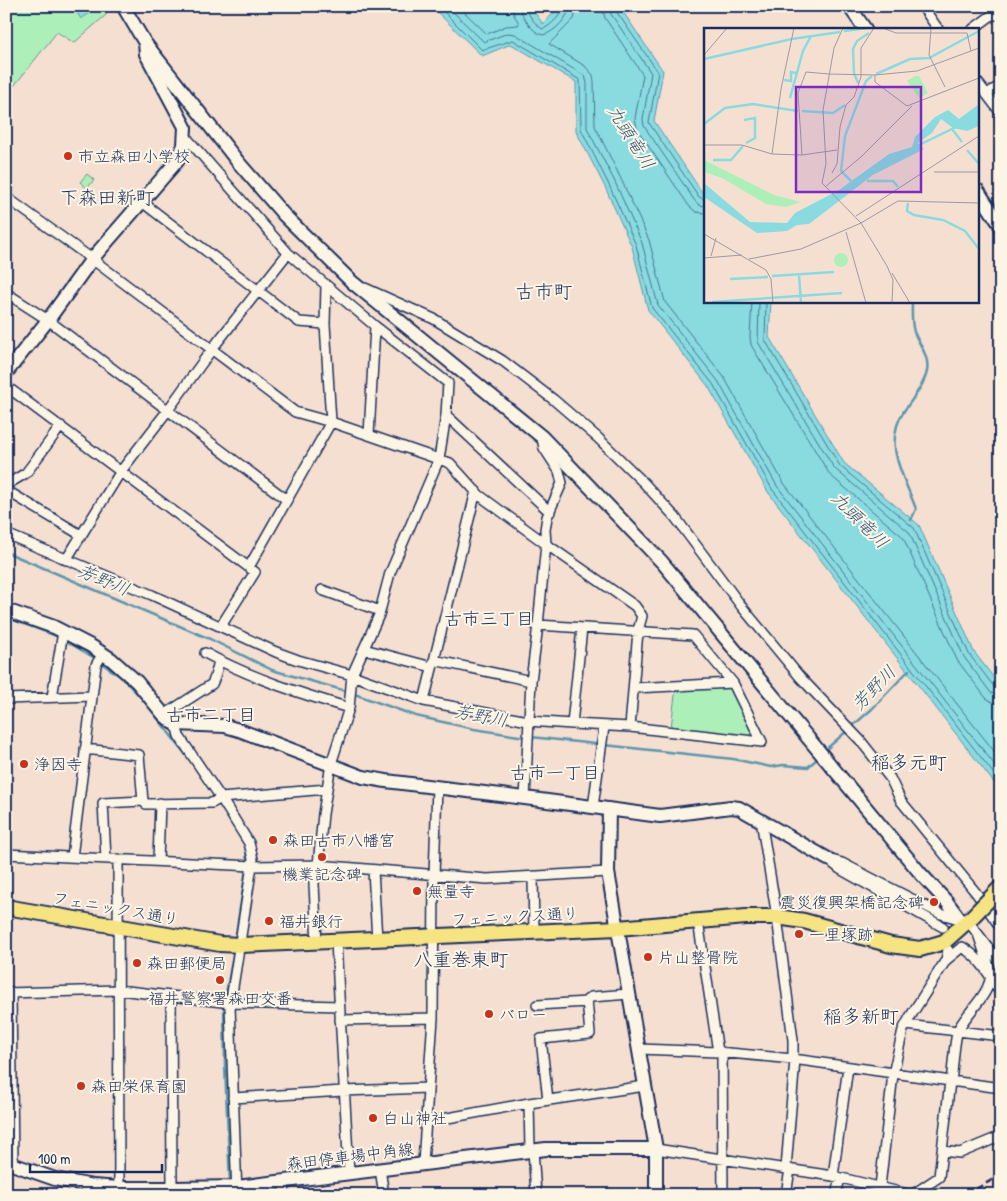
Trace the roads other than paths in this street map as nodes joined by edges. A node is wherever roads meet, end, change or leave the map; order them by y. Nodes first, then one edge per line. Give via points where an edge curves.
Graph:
1 (124, 6) edge
2 (849, 6) edge
3 (922, 6) edge
4 (995, 12) edge
5 (864, 28) edge
6 (937, 28) edge
7 (974, 28) edge
8 (145, 43) junction
9 (980, 85) edge
10 (1001, 85) edge
11 (987, 94) junction
12 (1001, 114) edge
13 (185, 136) junction
14 (980, 194) edge
15 (6, 197) edge
16 (142, 202) junction
17 (1001, 226) edge
18 (288, 253) junction
19 (92, 259) junction
20 (352, 282) junction
21 (326, 286) junction
22 (258, 290) junction
23 (6, 293) edge
24 (48, 320) junction
25 (325, 324) junction
26 (375, 326) junction
27 (212, 349) junction
28 (6, 373) edge
29 (6, 386) edge
30 (168, 410) junction
31 (446, 415) junction
32 (331, 422) junction
33 (61, 426) junction
34 (369, 435) junction
35 (542, 437) junction
36 (438, 459) junction
37 (121, 471) junction
38 (6, 486) edge
39 (476, 490) junction
40 (287, 500) junction
41 (550, 512) junction
42 (6, 534) edge
43 (82, 535) junction
44 (546, 544) junction
45 (66, 560) junction
46 (249, 568) junction
47 (322, 590) dead end
48 (6, 610) edge
49 (380, 611) junction
50 (538, 625) junction
51 (221, 626) junction
52 (582, 628) junction
53 (638, 631) junction
54 (63, 632) junction
55 (364, 648) junction
56 (102, 653) junction
57 (205, 653) dead end
58 (219, 661) junction
59 (433, 664) junction
60 (352, 675) junction
61 (531, 681) junction
62 (733, 683) junction
63 (634, 688) junction
64 (92, 696) junction
65 (52, 697) junction
66 (6, 699) edge
67 (424, 701) junction
68 (349, 708) junction
69 (164, 715) junction
70 (528, 720) junction
71 (176, 724) junction
72 (572, 724) junction
73 (604, 727) junction
74 (630, 727) junction
75 (85, 749) junction
76 (331, 764) junction
77 (437, 787) junction
78 (327, 790) junction
79 (221, 798) junction
80 (525, 798) junction
81 (143, 801) junction
82 (160, 804) junction
83 (593, 807) junction
84 (609, 809) junction
85 (761, 820) junction
86 (6, 854) edge
87 (72, 857) junction
88 (106, 858) junction
89 (118, 858) junction
90 (828, 859) junction
91 (158, 861) junction
92 (315, 865) junction
93 (253, 866) junction
94 (373, 870) junction
95 (608, 872) junction
96 (434, 876) junction
97 (533, 876) junction
98 (1001, 887) edge
99 (6, 907) edge
100 (777, 917) junction
101 (698, 921) junction
102 (966, 921) junction
103 (119, 926) junction
104 (943, 927) dead end
105 (618, 928) junction
106 (1001, 928) edge
107 (534, 933) junction
108 (978, 934) junction
109 (435, 937) junction
110 (377, 940) junction
111 (336, 942) junction
112 (317, 943) junction
113 (241, 946) junction
114 (948, 950) dead end
115 (946, 960) junction
116 (1001, 964) edge
117 (991, 978) junction
118 (119, 990) junction
119 (9, 993) edge
120 (629, 994) junction
121 (1001, 994) edge
122 (171, 996) junction
123 (587, 1002) junction
124 (231, 1003) junction
125 (538, 1005) dead end
126 (339, 1006) junction
127 (433, 1018) junction
128 (340, 1020) junction
129 (906, 1025) junction
130 (958, 1031) junction
131 (1001, 1036) edge
132 (639, 1049) junction
133 (720, 1052) junction
134 (794, 1059) junction
135 (848, 1067) junction
136 (894, 1074) junction
137 (950, 1081) junction
138 (645, 1086) junction
139 (428, 1088) junction
140 (1001, 1088) edge
141 (344, 1091) junction
142 (233, 1098) junction
143 (548, 1100) junction
144 (529, 1103) junction
145 (426, 1122) junction
146 (1001, 1136) edge
147 (656, 1148) junction
148 (531, 1150) junction
149 (942, 1151) junction
150 (723, 1159) junction
151 (10, 1163) edge
152 (423, 1163) junction
153 (380, 1169) junction
154 (788, 1169) junction
155 (349, 1173) junction
156 (836, 1177) junction
157 (285, 1181) junction
158 (172, 1188) junction
159 (233, 1189) edge
160 (879, 1191) edge
161 (119, 1192) edge
162 (923, 1192) edge
163 (284, 1195) edge
164 (384, 1195) edge
165 (536, 1195) edge
166 (656, 1195) edge
167 (723, 1195) edge
168 (786, 1195) edge
169 (836, 1195) edge

1 - 8 street
2 - 5 street
3 - 6 street
4 - 7 street
8 - 13 street via 146,54 185,127
8 - 20 street via 238,162 284,215
9 - 11 street
10 - 11 street
11 - 12 street
13 - 16 street via 178,160
13 - 18 street
14 - 17 street
15 - 19 street
16 - 19 street
16 - 22 street
18 - 21 street
18 - 22 street
19 - 24 street
19 - 27 street
20 - 35 street
20 - 106 street via 434,319 483,348 554,400 598,438 675,516 742,607 800,677 860,740 890,778 902,801
21 - 25 street
21 - 26 street
22 - 25 street via 299,322
22 - 27 street
23 - 24 street
24 - 28 street
24 - 30 street
25 - 32 street
26 - 31 street via 448,383
26 - 34 street
27 - 30 street
27 - 32 street via 295,412
29 - 33 street
30 - 37 street
30 - 40 street
31 - 36 street
31 - 41 street
32 - 34 street
32 - 40 street
33 - 37 street
33 - 38 street via 26,473
34 - 36 street
35 - 41 street via 544,448 562,477
35 - 102 street via 662,562 921,874
36 - 39 street via 450,463
36 - 49 street via 390,573
37 - 43 street
37 - 46 street
38 - 43 street via 9,492
39 - 44 street
39 - 59 street
40 - 46 street
41 - 44 street via 545,530
42 - 45 street
43 - 45 street
44 - 50 street
44 - 53 street via 635,606 642,616
45 - 51 street
46 - 51 street via 255,572
47 - 49 street
48 - 54 street
49 - 55 street
50 - 52 street
50 - 61 street
51 - 60 street via 276,652
52 - 53 street
52 - 72 street
53 - 62 street via 693,635
53 - 63 street
54 - 56 street
54 - 65 street
55 - 59 street
55 - 60 street
56 - 64 street via 96,665
56 - 69 street via 137,682
57 - 58 street
58 - 68 street
58 - 69 street via 212,684
59 - 61 street
59 - 67 street
60 - 67 street
60 - 68 street
61 - 70 street
62 - 63 street
62 - 74 street via 762,742
63 - 74 street
64 - 65 street
64 - 75 street
65 - 66 street
67 - 70 street
68 - 76 street
69 - 71 street
70 - 72 street
70 - 80 street
71 - 76 street via 224,726
71 - 79 street via 179,736
72 - 73 street
73 - 74 street
73 - 83 street
75 - 81 street via 139,755
75 - 87 street
76 - 77 street via 386,782
76 - 78 street
77 - 80 street
77 - 96 street
78 - 79 street
78 - 92 street
79 - 82 street via 212,803
79 - 93 street via 249,843
80 - 83 street
81 - 82 street
81 - 88 street via 103,803
82 - 91 street
83 - 84 street
84 - 85 street via 660,816 731,807
84 - 95 street
85 - 90 street
85 - 100 street
86 - 87 street
87 - 88 street
88 - 89 street
89 - 91 street
89 - 103 street
90 - 102 street via 842,863 941,914
90 - 104 street
91 - 93 street
92 - 93 street
92 - 94 street
92 - 112 street
93 - 113 street
94 - 96 street
94 - 110 street
95 - 97 street
95 - 105 street
96 - 97 street via 487,879
96 - 109 street
97 - 107 street
98 - 102 main road, フェニックス通り, bridge
99 - 103 main road, フェニックス通り
100 - 101 main road, フェニックス通り
100 - 102 main road, フェニックス通り via 915,949 944,942
100 - 134 street
101 - 105 main road, フェニックス通り
101 - 133 street
102 - 108 street
103 - 113 main road, フェニックス通り
103 - 118 street
105 - 107 main road, フェニックス通り
105 - 120 street
107 - 109 main road, フェニックス通り
108 - 116 street
108 - 117 street
109 - 110 main road, フェニックス通り
109 - 127 street
110 - 111 main road, フェニックス通り
111 - 112 main road, フェニックス通り
111 - 126 street
112 - 113 main road, フェニックス通り
113 - 124 street
114 - 115 street
115 - 117 street via 962,947 980,961
115 - 129 street
117 - 121 street
117 - 130 street
118 - 119 street
118 - 122 street
118 - 161 street
119 - 151 street
120 - 123 street via 591,997
120 - 132 street
122 - 124 street
122 - 158 street
123 - 125 street
123 - 143 street via 590,1034 540,1040
124 - 126 street
124 - 142 street
126 - 128 street
127 - 128 street
127 - 139 street
128 - 141 street
129 - 130 street
129 - 136 street
130 - 131 street
130 - 137 street
132 - 133 street
132 - 138 street
133 - 134 street
133 - 150 street
134 - 135 street
134 - 154 street
135 - 136 street
135 - 156 street
136 - 137 street
136 - 160 street
137 - 140 street
137 - 149 street
138 - 143 street
138 - 147 street
139 - 141 street
139 - 145 street
141 - 142 street
141 - 155 street
142 - 159 street
143 - 144 street
144 - 145 street
144 - 148 street
145 - 152 street
146 - 149 street via 960,1153
147 - 148 street, 森田停車場中角線
147 - 150 street
147 - 166 street
148 - 152 street, 森田停車場中角線
148 - 165 street
149 - 162 street via 938,1177
150 - 154 street
150 - 167 street
151 - 161 street, 森田停車場中角線 via 69,1182
152 - 153 street, 森田停車場中角線
153 - 155 street, 森田停車場中角線
153 - 164 street
154 - 156 street
154 - 168 street
155 - 157 street, 森田停車場中角線
156 - 160 street
156 - 169 street
157 - 159 street, 森田停車場中角線
157 - 163 street
158 - 159 street, 森田停車場中角線
158 - 161 street, 森田停車場中角線
160 - 162 street via 912,1195

